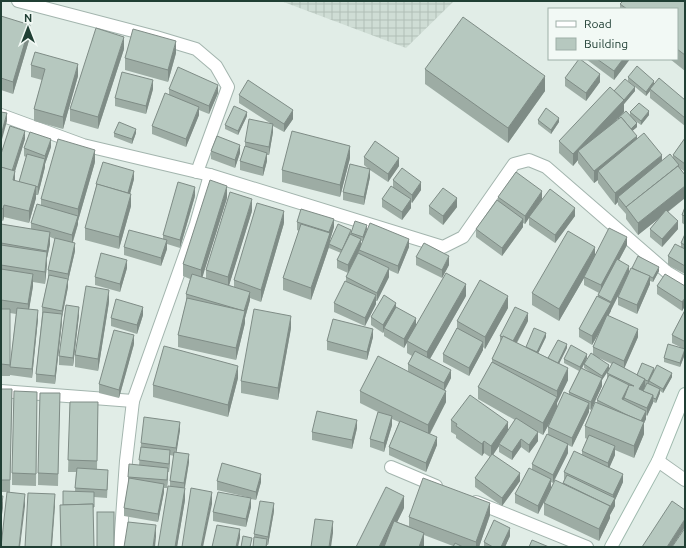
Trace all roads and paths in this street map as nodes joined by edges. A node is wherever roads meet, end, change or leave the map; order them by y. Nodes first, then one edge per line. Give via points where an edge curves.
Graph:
1 (18, 1) edge
2 (1, 115) edge
3 (197, 172) junction
4 (210, 175) junction
5 (685, 283) edge
6 (1, 391) edge
7 (685, 394) edge
8 (133, 401) junction
9 (658, 461) junction
10 (391, 467) dead end
11 (685, 480) edge
12 (449, 491) edge
13 (464, 497) edge
14 (120, 547) edge
15 (587, 547) edge
16 (611, 547) edge

1 - 3 street via 196,49 216,66 228,87
2 - 3 street via 83,146
3 - 4 street
4 - 5 street via 443,247 463,237 514,164 528,160 546,167 667,272
4 - 8 street via 196,224
6 - 8 street
7 - 9 street
8 - 14 street
9 - 11 street
9 - 16 street
10 - 12 street
13 - 15 street

